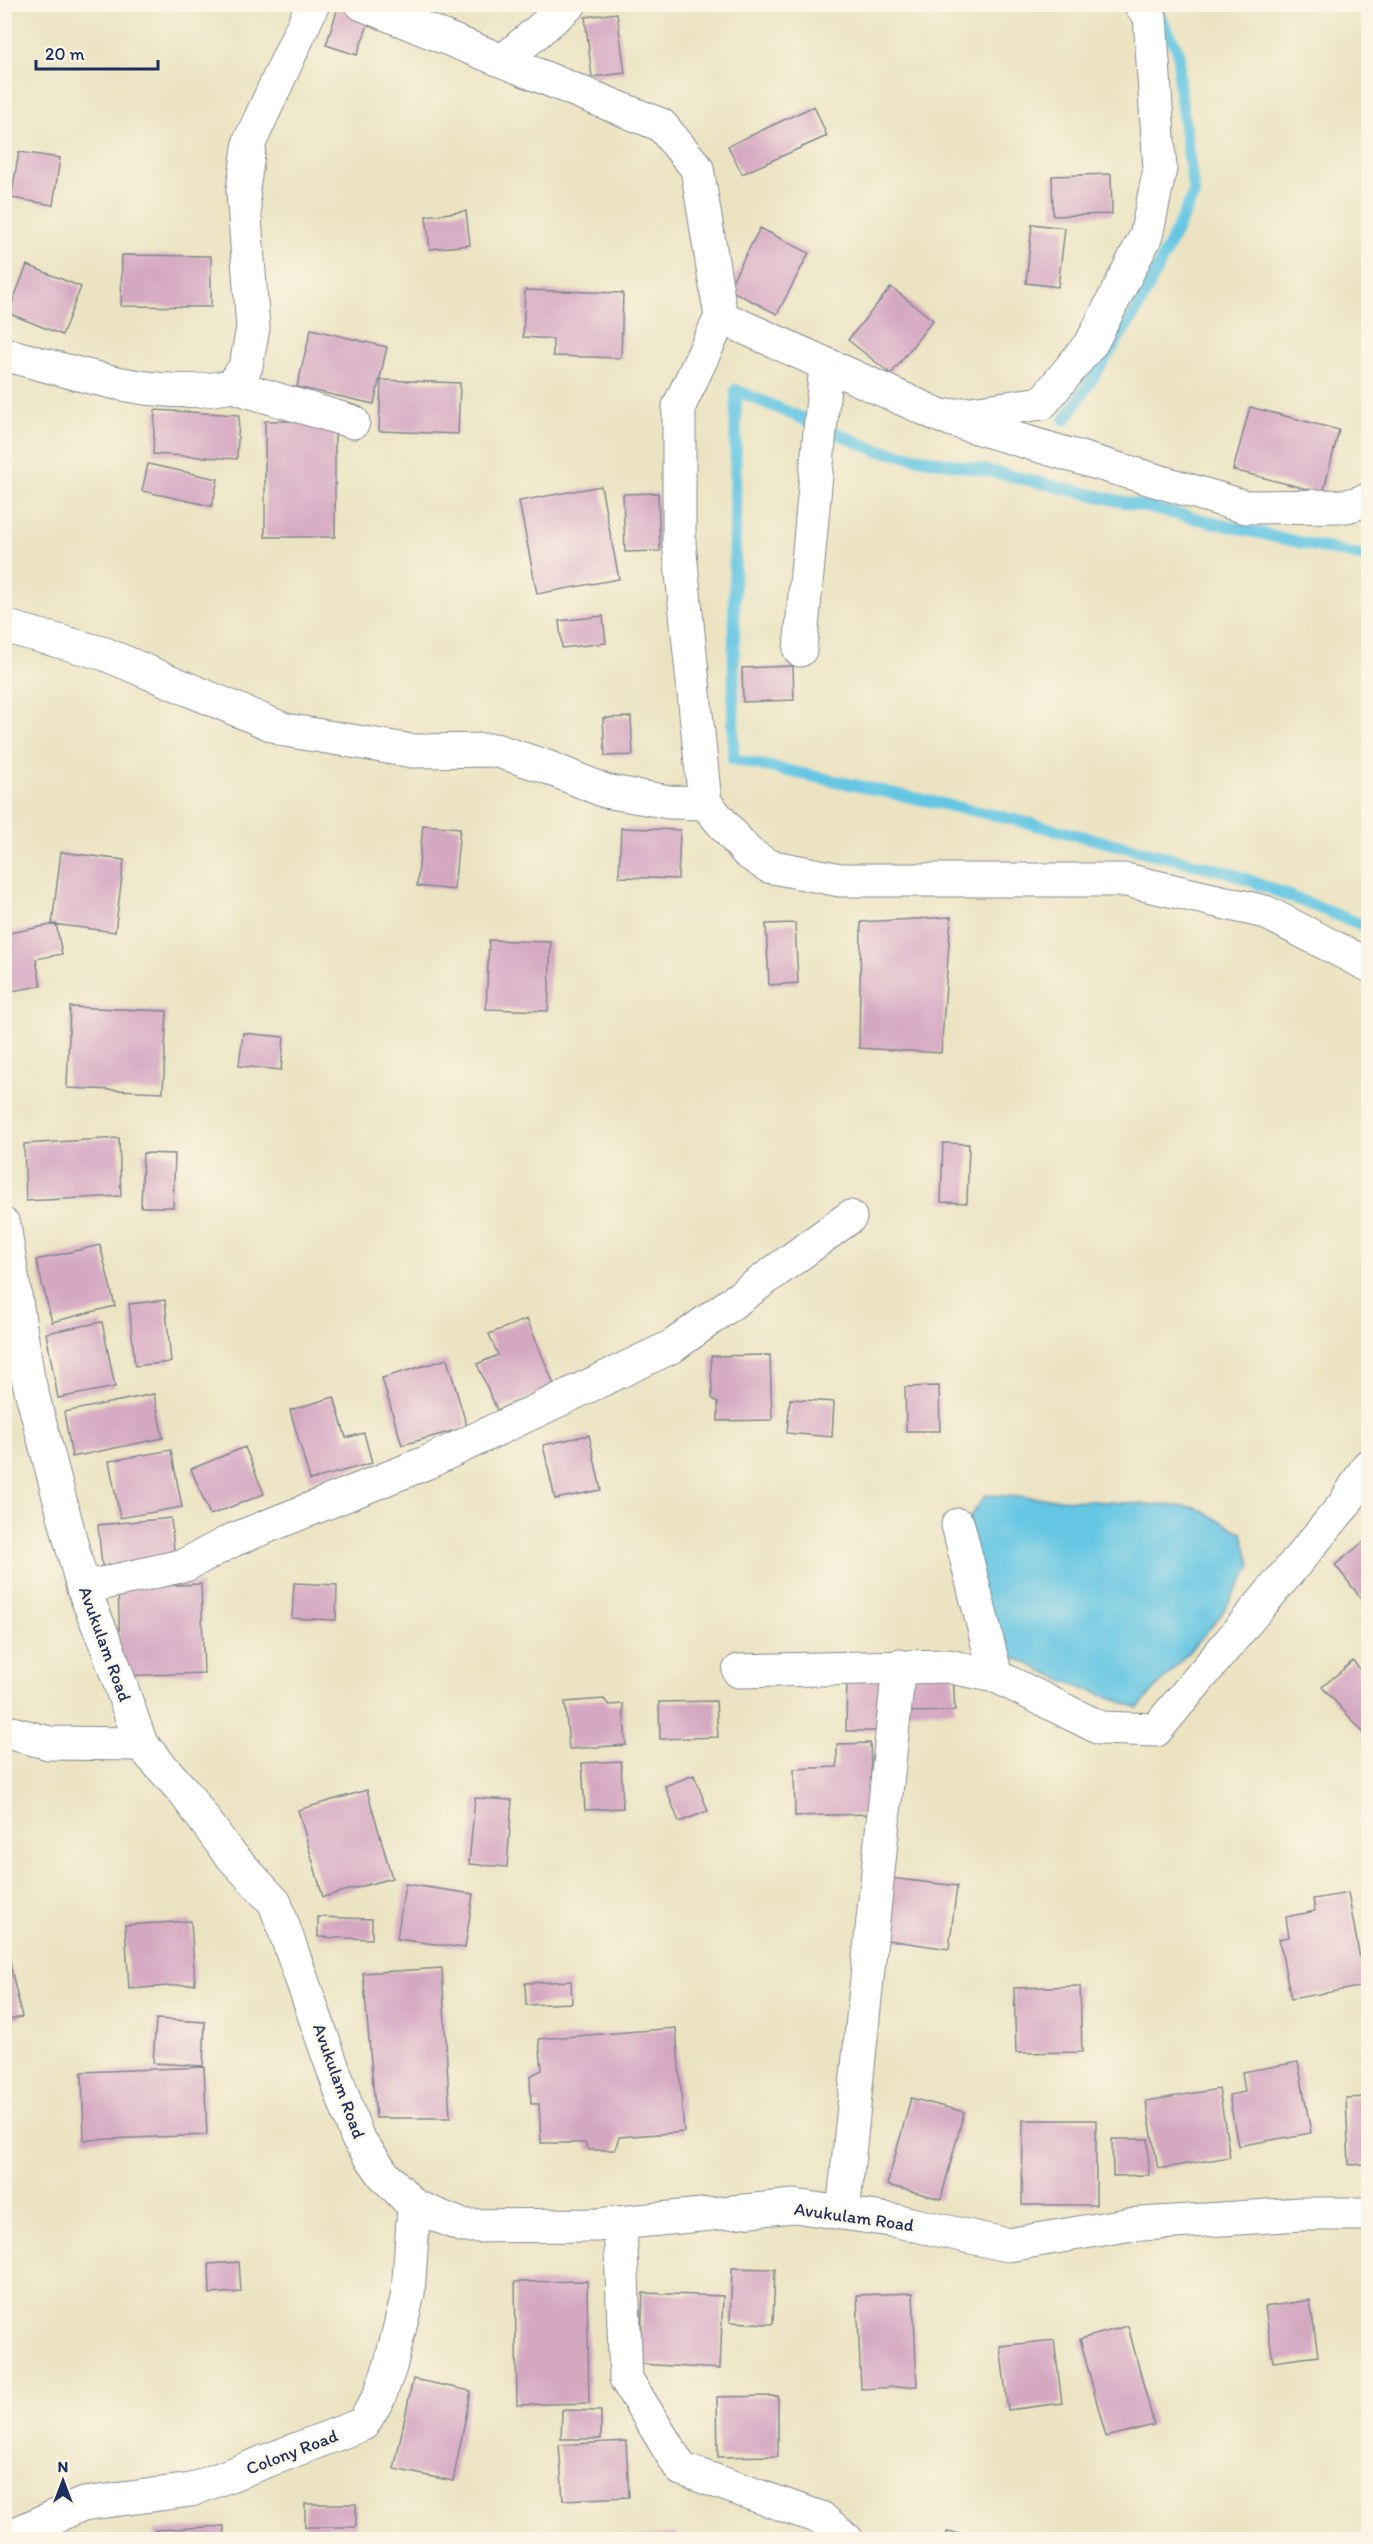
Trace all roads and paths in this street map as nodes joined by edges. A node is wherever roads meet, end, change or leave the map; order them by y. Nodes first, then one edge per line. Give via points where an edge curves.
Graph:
1 (313, 4) edge
2 (362, 4) edge
3 (570, 4) edge
4 (1140, 4) edge
5 (503, 61) junction
6 (721, 317) junction
7 (4, 354) edge
8 (826, 365) junction
9 (232, 386) junction
10 (943, 417) junction
11 (353, 422) dead end
12 (1368, 500) edge
13 (4, 626) edge
14 (800, 650) dead end
15 (705, 803) junction
16 (1368, 965) edge
17 (850, 1217) dead end
18 (5, 1227) edge
19 (1368, 1466) edge
20 (958, 1525) dead end
21 (83, 1588) junction
22 (899, 1666) junction
23 (739, 1671) dead end
24 (996, 1676) junction
25 (4, 1731) edge
26 (141, 1744) junction
27 (414, 2206) junction
28 (843, 2213) junction
29 (1368, 2214) edge
30 (620, 2223) junction
31 (4, 2539) edge
32 (846, 2540) edge

1 - 9 street via 250,141 243,190 253,328 246,366
2 - 5 street
3 - 5 street
4 - 10 street via 1150,16 1160,169 1146,236 1092,342 1042,403
5 - 6 street via 661,125 697,168
6 - 8 street
6 - 15 street via 679,406 679,543
7 - 9 street via 108,381 165,390 206,392
8 - 10 street
8 - 14 street
9 - 11 street
10 - 12 street via 1246,507 1347,506
13 - 15 street via 105,654 285,730 412,751 495,750 605,791 669,802
15 - 16 street via 747,852 768,866 840,880 1126,880 1265,912
17 - 21 street via 673,1346 428,1462 233,1539 185,1565
18 - 21 street, Avukulam Road via 28,1378
19 - 24 street via 1344,1505 1156,1730 1100,1728
20 - 24 street
21 - 26 street, Avukulam Road
22 - 23 street
22 - 24 street via 947,1666
22 - 28 street
25 - 26 street via 49,1743
26 - 27 street, Avukulam Road via 184,1792 227,1851 275,1903 357,2137 384,2175
27 - 30 street, Avukulam Road via 463,2226
27 - 31 street, Colony Road via 408,2294 390,2367 363,2424 191,2490 83,2504
28 - 29 street, Avukulam Road via 1008,2245 1126,2225 1301,2214
28 - 30 street, Avukulam Road via 794,2206
30 - 32 street via 626,2379 681,2469 821,2518

